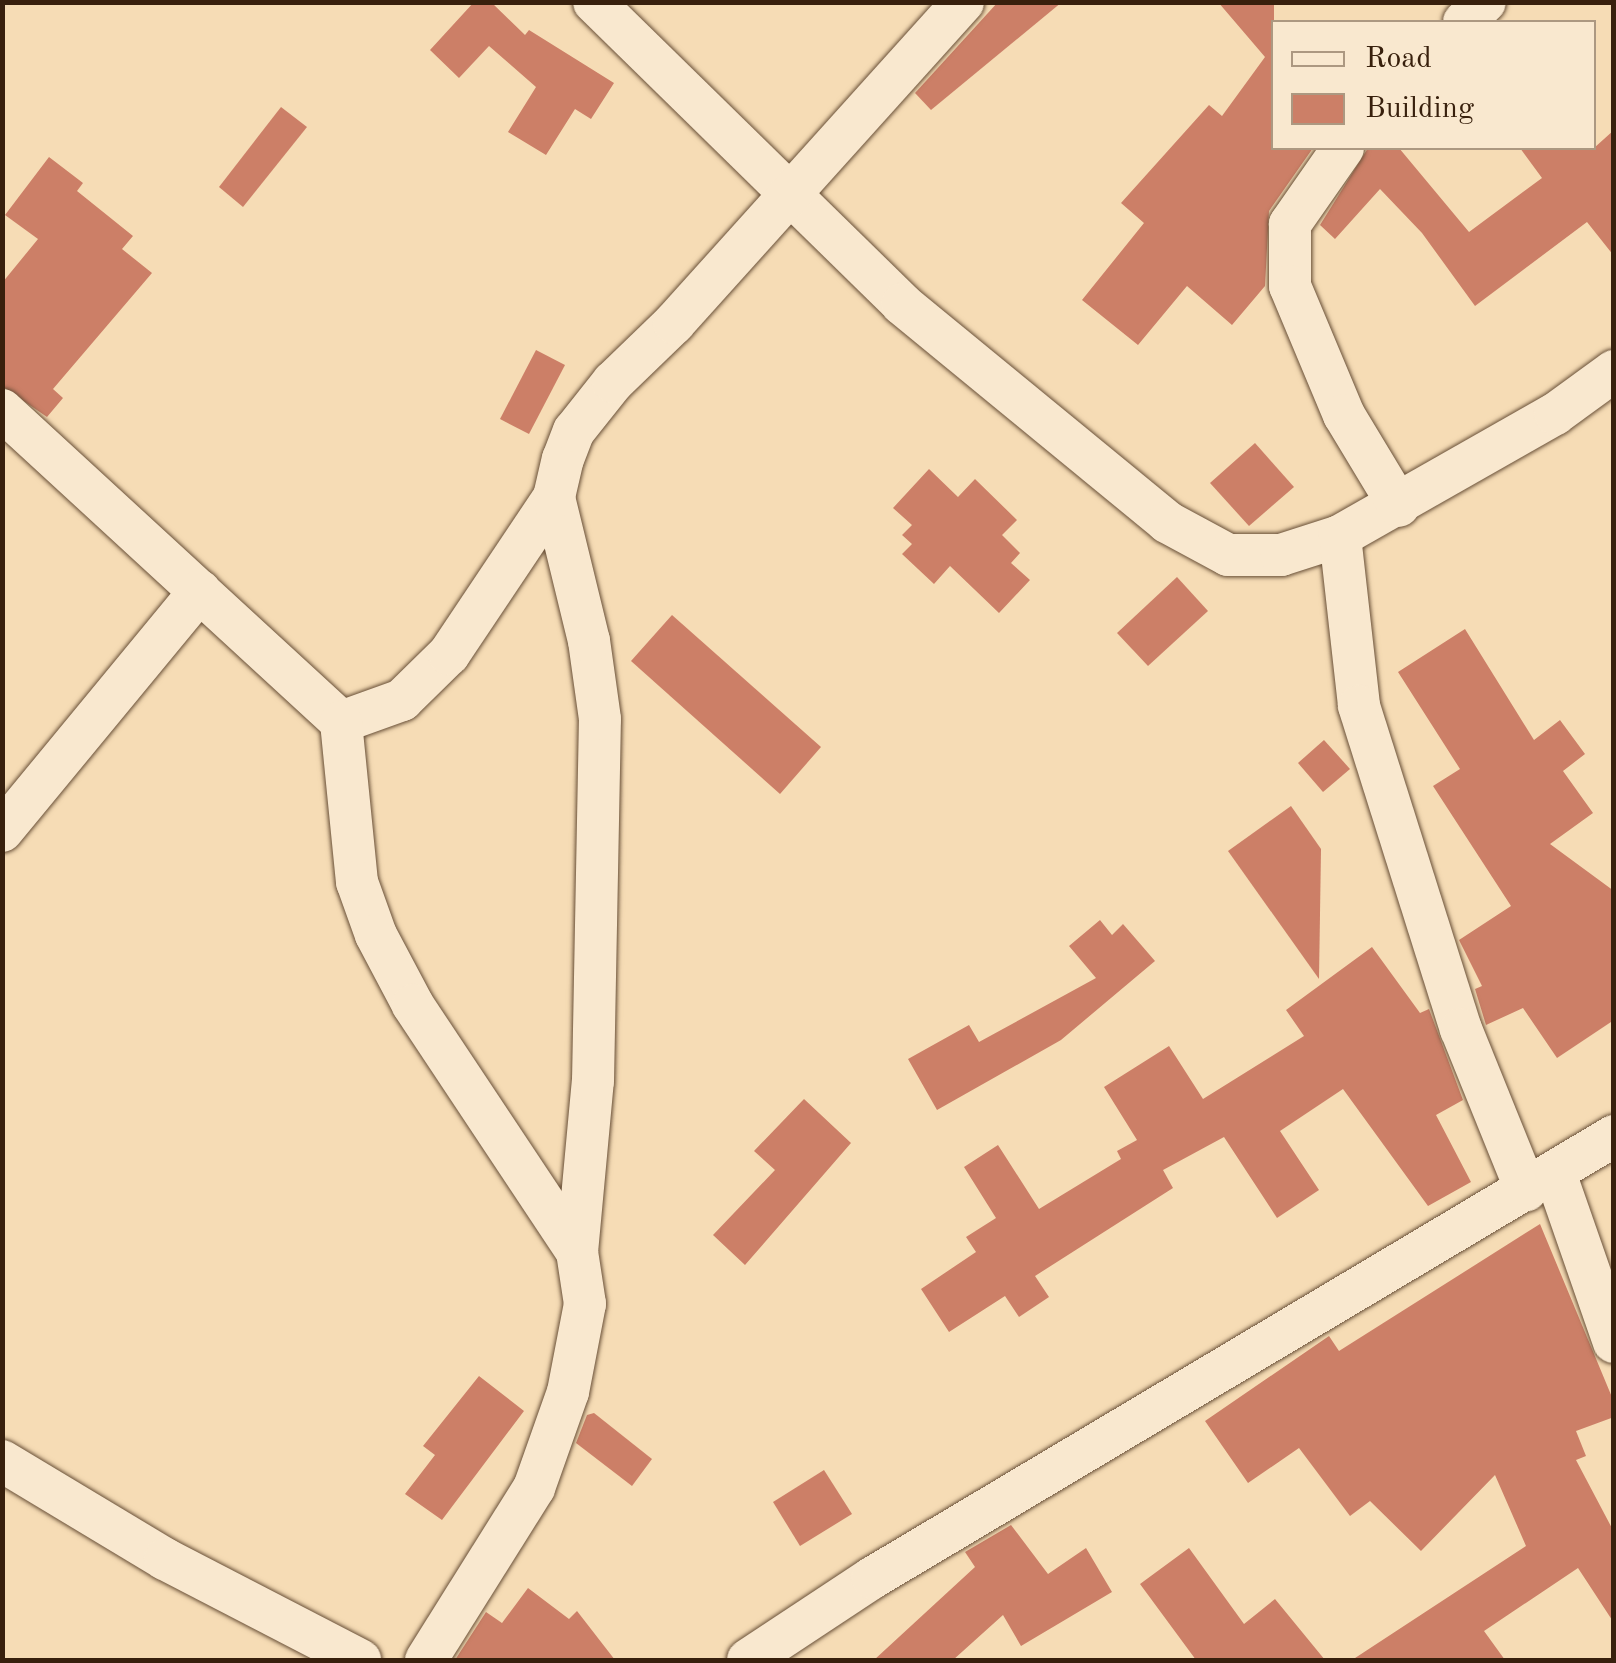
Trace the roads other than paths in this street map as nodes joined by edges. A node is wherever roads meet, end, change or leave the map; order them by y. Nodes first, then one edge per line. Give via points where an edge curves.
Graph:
1 (594, 2) edge
2 (962, 2) edge
3 (1484, 2) edge
4 (1466, 20) edge
5 (1342, 150) edge
6 (786, 195) junction
7 (1614, 371) edge
8 (2, 410) edge
9 (554, 496) junction
10 (1398, 506) junction
11 (1340, 536) junction
12 (200, 592) junction
13 (341, 722) junction
14 (2, 831) edge
15 (1614, 1136) edge
16 (1541, 1182) junction
17 (576, 1252) junction
18 (1614, 1342) edge
19 (2, 1460) edge
20 (360, 1660) edge
21 (426, 1660) edge
22 (748, 1660) edge

1 - 6 street
2 - 6 street
3 - 4 street
5 - 10 street via 1290,224 1290,286 1344,416
6 - 9 street via 574,432
6 - 11 street via 902,304 1167,522 1228,555 1282,555
7 - 10 street
8 - 12 street
9 - 13 street via 449,654 402,700
9 - 17 street via 590,640 600,719 594,1081
10 - 11 street
11 - 16 street via 1359,706 1461,1028
12 - 13 street
12 - 14 street
13 - 17 street via 357,882 376,935 413,1004
15 - 16 street
16 - 18 street
16 - 22 street via 872,1578
17 - 21 street via 585,1304 568,1392 534,1488
19 - 20 street via 165,1559

